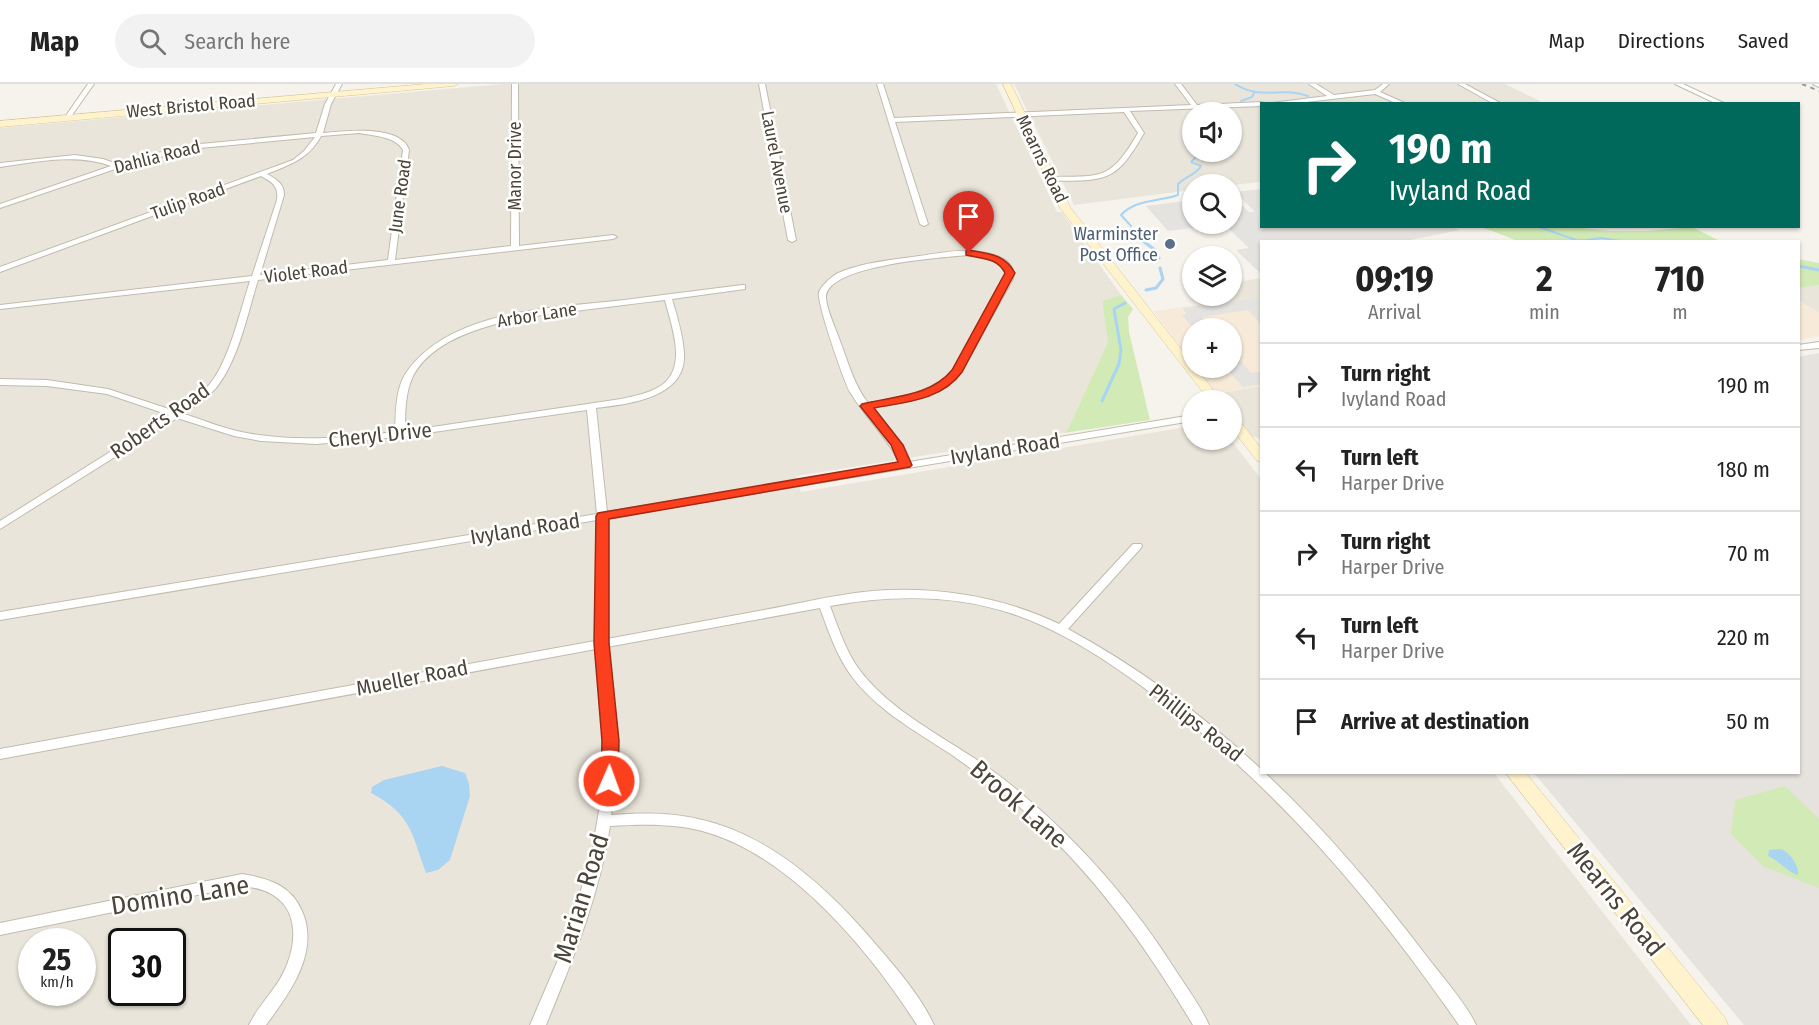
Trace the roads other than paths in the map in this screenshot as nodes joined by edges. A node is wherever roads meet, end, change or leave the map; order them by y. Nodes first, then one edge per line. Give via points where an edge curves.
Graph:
1 (91, 84) edge
2 (339, 84) edge
3 (454, 84) edge
4 (515, 84) edge
5 (762, 84) edge
6 (880, 84) edge
7 (1007, 84) edge
8 (1178, 84) edge
9 (1312, 84) edge
10 (1386, 84) edge
11 (1461, 84) edge
12 (1678, 84) edge
13 (331, 89) edge
14 (1375, 92) junction
15 (1333, 98) junction
16 (1192, 102) edge
17 (1290, 102) edge
18 (1399, 102) edge
19 (1495, 102) edge
20 (1718, 102) edge
21 (1242, 106) edge
22 (1260, 106) edge
23 (1182, 108) edge
24 (1126, 110) junction
25 (1020, 115) junction
26 (68, 117) junction
27 (891, 120) junction
28 (0, 124) edge
29 (320, 134) junction
30 (0, 165) edge
31 (117, 166) junction
32 (262, 174) junction
33 (1050, 179) junction
34 (0, 206) edge
35 (924, 224) dead end
36 (613, 237) dead end
37 (792, 240) dead end
38 (515, 248) junction
39 (391, 262) junction
40 (0, 270) edge
41 (254, 278) junction
42 (742, 287) dead end
43 (668, 297) junction
44 (0, 307) edge
45 (1819, 345) edge
46 (1800, 348) edge
47 (0, 382) edge
48 (1207, 390) edge
49 (591, 406) junction
50 (866, 406) junction
51 (178, 414) junction
52 (1182, 420) edge
53 (1242, 432) edge
54 (400, 434) junction
55 (1259, 451) edge
56 (906, 465) junction
57 (0, 512) edge
58 (602, 516) junction
59 (13, 518) junction
60 (0, 526) edge
61 (1137, 546) dead end
62 (823, 602) junction
63 (0, 616) edge
64 (1060, 630) junction
65 (601, 643) junction
66 (0, 754) edge
67 (1516, 774) edge
68 (604, 821) junction
69 (0, 929) edge
70 (257, 1025) edge
71 (538, 1025) edge
72 (926, 1025) edge
73 (1201, 1025) edge
74 (1468, 1025) edge
75 (1717, 1025) edge

1 - 26 street
2 - 13 street
3 - 13 street, West Bristol Road
4 - 38 street, Manor Drive
5 - 37 street, Laurel Avenue
6 - 27 street
7 - 25 street, Mearns Road
8 - 16 street
9 - 15 street
10 - 14 street
11 - 19 street
12 - 20 street
13 - 26 street, West Bristol Road
13 - 29 street, Tulip Road
14 - 15 street
14 - 18 street
15 - 17 street
21 - 22 street
23 - 24 street
24 - 25 street
24 - 33 street via 1142,133 1120,165 1095,176
25 - 27 street
25 - 33 street, Mearns Road
26 - 28 street, West Bristol Road
27 - 35 street
29 - 31 street, Dahlia Road via 186,148
29 - 32 street, Tulip Road via 302,158
29 - 39 street, June Road via 377,133 391,136 405,146
30 - 31 street via 83,158
31 - 34 street, Dahlia Road
32 - 40 street, Tulip Road
32 - 41 street, Roberts Road via 280,184 282,191
33 - 48 street, Mearns Road via 1079,227
36 - 38 street, Violet Road
38 - 39 street, Violet Road
39 - 41 street, Violet Road
41 - 44 street, Violet Road
41 - 51 street, Roberts Road via 223,370 204,395
42 - 43 street, Arbor Lane
43 - 49 street, Cheryl Drive via 681,356 676,377 648,395
43 - 54 street, Arbor Lane via 519,316 474,328 447,341 425,356 408,378
45 - 46 street
47 - 51 street, Cheryl Drive via 93,388
49 - 54 street, Cheryl Drive
49 - 58 street, Marian Road
50 - 50 street via 854,391 824,305 824,290 830,282 861,267 950,254 983,254 1006,264 1009,279 949,381 917,396
50 - 56 street via 897,445
51 - 54 street, Cheryl Drive via 234,433 270,439 346,440
51 - 59 street, Roberts Road
52 - 56 street, Ivyland Road
53 - 55 street
56 - 58 street, Ivyland Road
57 - 59 street
58 - 63 street, Ivyland Road
58 - 65 street, Marian Road
59 - 60 street, Roberts Road
61 - 64 street
62 - 64 street, Phillips Road via 894,593 949,597 1013,610
62 - 65 street, Mueller Road
62 - 73 street, Brook Lane via 837,641 868,686 908,720 985,772 1052,828 1127,910
64 - 74 street, Phillips Road via 1160,693 1274,787 1381,905
65 - 66 street, Mueller Road
65 - 68 street, Marian Road via 610,741
67 - 75 street, Mearns Road
68 - 71 street, Marian Road via 574,939
68 - 72 street via 687,822 738,838 760,850 814,891 868,943
69 - 70 street, Domino Lane via 242,880 273,886 286,896 303,933 284,987

